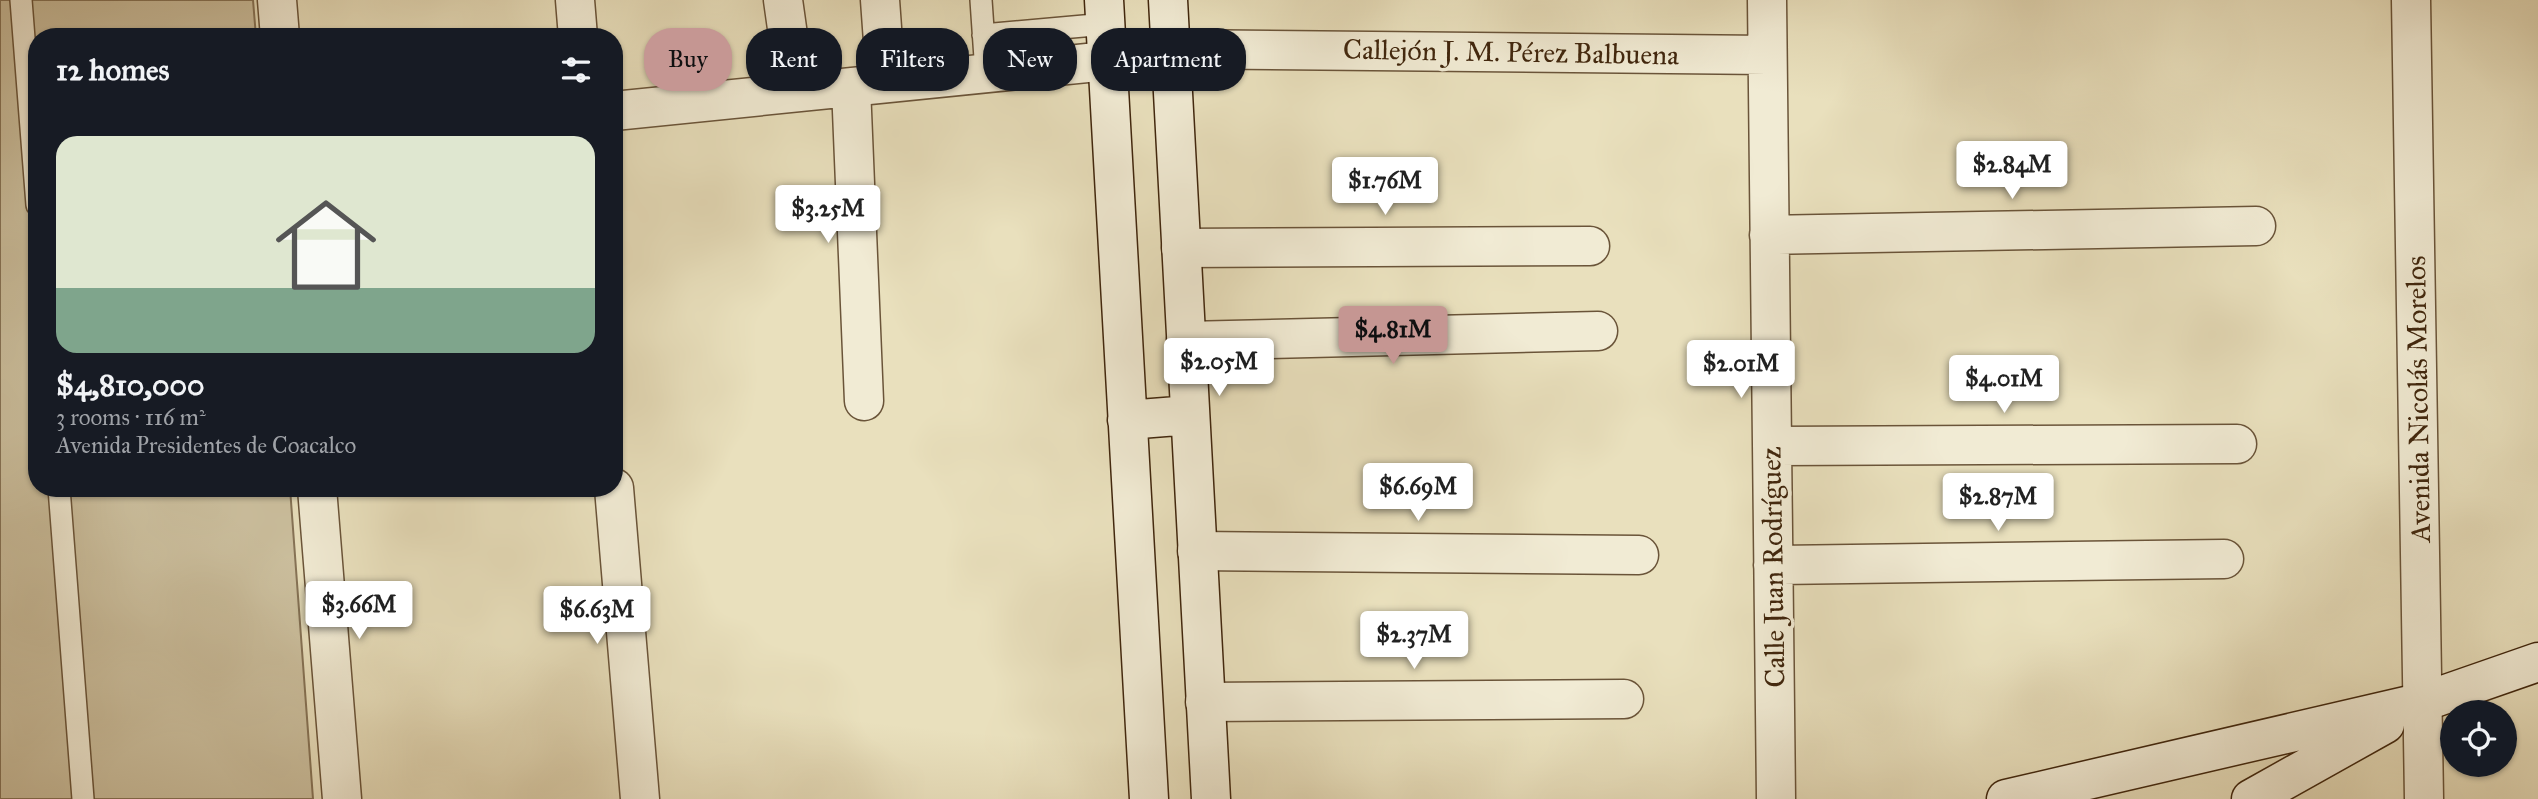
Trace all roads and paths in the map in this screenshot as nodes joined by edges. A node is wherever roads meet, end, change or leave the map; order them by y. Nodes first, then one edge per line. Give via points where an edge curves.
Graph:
1 (21, 0) edge
2 (277, 0) edge
3 (575, 0) edge
4 (783, 0) edge
5 (880, 0) edge
6 (981, 0) edge
7 (1168, 0) edge
8 (1767, 0) edge
9 (2412, 0) edge
10 (279, 28) edge
11 (577, 28) edge
12 (876, 28) edge
13 (983, 28) edge
14 (1169, 28) edge
15 (1246, 50) edge
16 (1767, 55) junction
17 (856, 86) edge
18 (28, 90) edge
19 (869, 91) edge
20 (1109, 91) edge
21 (1172, 91) edge
22 (796, 92) junction
23 (623, 110) edge
24 (2256, 226) dead end
25 (1769, 235) junction
26 (1590, 246) dead end
27 (1181, 248) junction
28 (1598, 331) dead end
29 (1186, 341) junction
30 (864, 401) dead end
31 (1190, 415) junction
32 (1127, 420) junction
33 (2237, 444) dead end
34 (1772, 446) junction
35 (60, 497) edge
36 (318, 497) edge
37 (615, 497) edge
38 (1197, 551) junction
39 (1639, 555) dead end
40 (2224, 559) dead end
41 (1773, 565) junction
42 (2538, 662) edge
43 (1624, 699) dead end
44 (1205, 702) junction
45 (2423, 702) junction
46 (83, 799) edge
47 (342, 799) edge
48 (640, 799) edge
49 (1149, 799) edge
50 (1211, 799) edge
51 (1776, 799) edge
52 (2006, 799) edge
53 (2251, 799) edge
54 (2424, 799) edge

1 - 18 lane
2 - 10 street
3 - 11 street
4 - 22 street
5 - 12 street
6 - 13 lane
7 - 14 street
8 - 16 street, Calle Juan Rodríguez
9 - 45 street, Avenida Nicolás Morelos
15 - 16 street, Callejón J. M. Pérez Balbuena
16 - 25 street, Calle Juan Rodríguez
17 - 22 street
19 - 30 street
20 - 32 street
21 - 27 street
22 - 23 street
24 - 25 street
25 - 34 street, Calle Juan Rodríguez
26 - 27 street
27 - 29 street
28 - 29 street
29 - 31 street
31 - 32 street
31 - 38 street
32 - 49 street
33 - 34 street
34 - 41 street, Calle Juan Rodríguez
35 - 46 lane
36 - 47 street
37 - 48 street
38 - 39 street
38 - 44 street
40 - 41 street
41 - 51 street, Calle Juan Rodríguez
42 - 45 street
43 - 44 street
44 - 50 street
45 - 52 street
45 - 53 street
45 - 54 street, Avenida Nicolás Morelos

